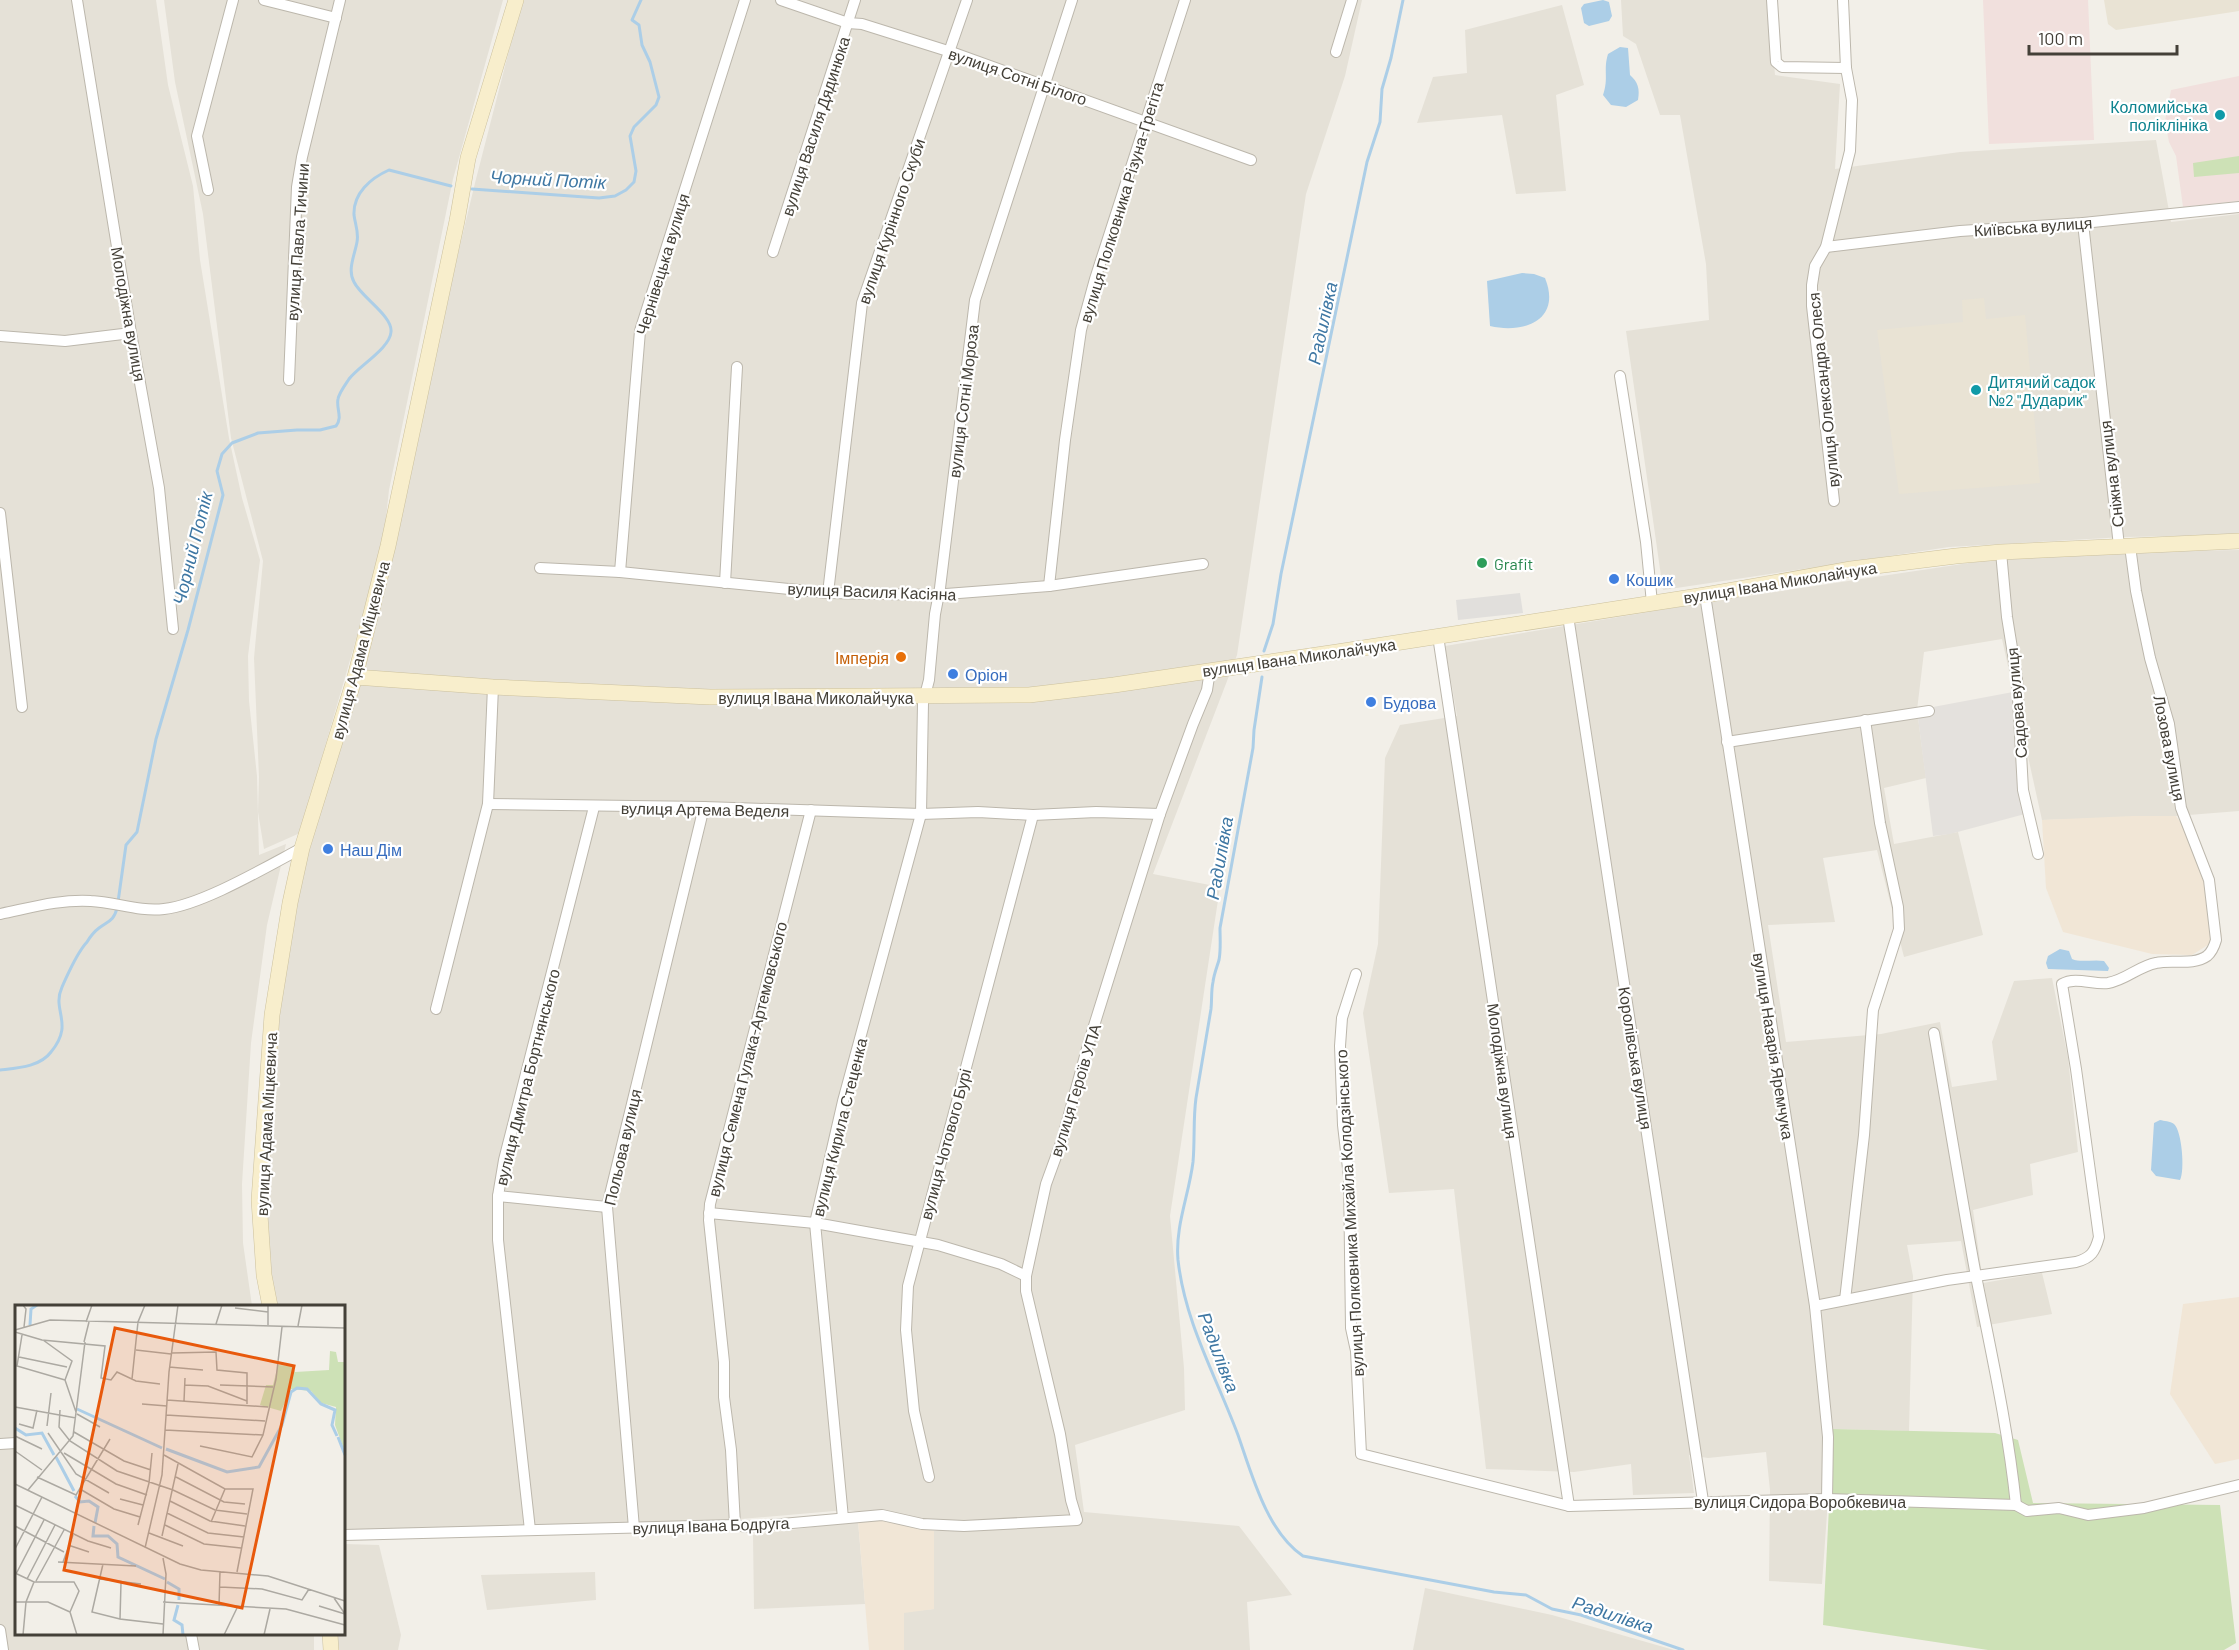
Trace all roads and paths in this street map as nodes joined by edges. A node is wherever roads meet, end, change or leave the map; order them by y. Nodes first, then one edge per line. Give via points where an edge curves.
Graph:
1 (77, 0) edge
2 (233, 0) edge
3 (264, 0) edge
4 (340, 0) edge
5 (516, 0) edge
6 (745, 0) edge
7 (782, 0) edge
8 (855, 0) edge
9 (967, 0) edge
10 (1072, 0) edge
11 (1185, 0) edge
12 (1352, 0) edge
13 (1773, 0) edge
14 (1843, 0) edge
15 (336, 18) junction
16 (848, 23) junction
17 (951, 52) junction
18 (1336, 52) dead end
19 (1846, 68) junction
20 (1046, 86) junction
21 (1145, 120) junction
22 (1251, 160) dead end
23 (208, 190) dead end
24 (2239, 207) edge
25 (2083, 223) junction
26 (1826, 248) junction
27 (773, 252) dead end
28 (131, 333) junction
29 (0, 336) edge
30 (737, 367) dead end
31 (1620, 376) dead end
32 (289, 380) dead end
33 (1834, 501) dead end
34 (0, 513) edge
35 (1, 531) edge
36 (2239, 541) edge
37 (2125, 546) junction
38 (2001, 552) junction
39 (1203, 564) dead end
40 (540, 568) dead end
41 (620, 572) junction
42 (725, 583) junction
43 (1049, 586) junction
44 (828, 593) junction
45 (939, 595) junction
46 (1705, 595) junction
47 (1652, 603) junction
48 (1568, 616) junction
49 (173, 628) dead end
50 (1438, 636) junction
51 (1210, 670) junction
52 (355, 676) junction
53 (494, 687) junction
54 (925, 697) junction
55 (22, 707) dead end
56 (1929, 711) dead end
57 (1865, 720) junction
58 (1727, 742) junction
59 (488, 804) junction
60 (594, 807) junction
61 (704, 807) junction
62 (810, 810) junction
63 (921, 814) junction
64 (1160, 814) junction
65 (1033, 815) junction
66 (302, 848) junction
67 (2038, 854) dead end
68 (0, 914) edge
69 (1356, 974) dead end
70 (436, 1008) dead end
71 (1934, 1034) dead end
72 (498, 1196) junction
73 (607, 1207) junction
74 (709, 1213) junction
75 (815, 1223) junction
76 (919, 1243) junction
77 (1026, 1276) junction
78 (1976, 1276) junction
79 (1845, 1300) junction
80 (270, 1305) edge
81 (1815, 1306) junction
82 (15, 1443) edge
83 (0, 1444) edge
84 (1360, 1454) joint
85 (929, 1477) dead end
86 (2239, 1485) edge
87 (1827, 1499) junction
88 (1703, 1501) junction
89 (2016, 1505) junction
90 (1569, 1506) junction
91 (843, 1518) junction
92 (1077, 1520) joint
93 (735, 1525) junction
94 (634, 1528) junction
95 (530, 1530) junction
96 (345, 1535) edge
97 (0, 1630) edge
98 (191, 1635) edge
99 (330, 1635) edge
100 (3, 1650) edge
101 (194, 1650) edge
102 (331, 1650) edge

1 - 28 street, Молодіжна вулиця
2 - 23 street via 197,136
3 - 15 street
4 - 15 street, вулиця Павла Тичини
5 - 52 street, вулиця Адама Міцкевича via 471,146 391,534
6 - 41 street, Чернівецька вулиця via 640,331
7 - 16 street, вулиця Сотні Білого
8 - 16 street, вулиця Василя Дядинюка
9 - 17 street, вулиця Курінного Скуби
10 - 20 street, вулиця Сотні Мороза
11 - 21 street, вулиця Полковника Різуна-Грегіта
12 - 18 street
13 - 19 street via 1776,62 1782,67
14 - 19 street, вулиця Олександра Олеся
15 - 32 street, вулиця Павла Тичини via 297,187
16 - 17 street, вулиця Сотні Білого
16 - 27 street, вулиця Василя Дядинюка
17 - 20 street, вулиця Сотні Білого
17 - 44 street, вулиця Курінного Скуби via 862,303
19 - 26 street, вулиця Олександра Олеся via 1852,100 1850,151
20 - 21 street, вулиця Сотні Білого
20 - 45 street, вулиця Сотні Мороза via 975,300
21 - 22 street, вулиця Сотні Білого
21 - 43 street, вулиця Полковника Різуна-Грегіта via 1082,330
24 - 25 street, Київська вулиця
25 - 26 street, Київська вулиця via 1960,231
25 - 37 street, Сніжна вулиця
26 - 33 street, вулиця Олександра Олеся via 1815,266 1812,306
28 - 29 street via 65,341
28 - 49 street, Молодіжна вулиця via 159,488
30 - 42 street
31 - 47 street via 1647,542
34 - 35 street
35 - 55 street
36 - 37 street, вулиця Івана Миколайчука
37 - 38 street, вулиця Івана Миколайчука
37 - 78 street, Лозова вулиця via 2169,724 2181,808 2211,893 2216,929 2214,948 2198,960 2153,963 2107,983 2068,980 2062,984 2098,1237 2095,1250 2087,1259 2076,1262
38 - 46 street, вулиця Івана Миколайчука via 1851,569
38 - 67 street, Садова вулиця via 2017,679 2024,790
39 - 43 street, вулиця Василя Касіяна
40 - 41 street, вулиця Василя Касіяна
41 - 42 street, вулиця Василя Касіяна
42 - 44 street, вулиця Василя Касіяна
43 - 45 street, вулиця Василя Касіяна
44 - 45 street, вулиця Василя Касіяна
45 - 54 street, вулиця Сотні Мороза
46 - 47 street, вулиця Івана Миколайчука
46 - 58 street, вулиця Назарія Яремчука
47 - 48 street, вулиця Івана Миколайчука
48 - 50 street, вулиця Івана Миколайчука
48 - 88 street, Королівська вулиця
50 - 51 street, вулиця Івана Миколайчука
50 - 90 street, Молодіжна вулиця
51 - 54 street, вулиця Івана Миколайчука via 1029,695
51 - 64 street, вулиця Героїв УПА via 1208,690
52 - 53 street, вулиця Івана Миколайчука
52 - 66 street, вулиця Адама Міцкевича
53 - 54 street, вулиця Івана Миколайчука via 710,697
53 - 59 street
54 - 63 street, вулиця Сотні Мороза
56 - 57 street
57 - 58 street
57 - 79 street via 1899,929 1873,1010 1864,1135
58 - 81 street, вулиця Назарія Яремчука
59 - 60 street, вулиця Артема Веделя
59 - 70 street
60 - 61 street, вулиця Артема Веделя
60 - 72 street, вулиця Дмитра Бортнянського
61 - 62 street, вулиця Артема Веделя
61 - 73 street, Польова вулиця
62 - 63 street, вулиця Артема Веделя
62 - 74 street, вулиця Семена Гулака-Артемовського
63 - 65 street, вулиця Артема Веделя
63 - 75 street, вулиця Кирила Стеценка via 843,1101
64 - 65 street, вулиця Артема Веделя
64 - 77 street, вулиця Героїв УПА via 1046,1184
65 - 76 street, вулиця Чотового Бурі
66 - 68 street via 186,904 163,909 62,901
66 - 80 street, вулиця Адама Міцкевича via 272,1015 259,1200
69 - 84 street, вулиця Полковника Михайла Колодзінського via 1342,1018 1340,1046
71 - 78 street
72 - 73 street
72 - 95 street, вулиця Дмитра Бортнянського via 498,1240
73 - 94 street, Польова вулиця
74 - 75 street
74 - 93 street, вулиця Семена Гулака-Артемовського
75 - 76 street
75 - 91 street, вулиця Кирила Стеценка
76 - 77 street via 987,1259
76 - 85 street, вулиця Чотового Бурі via 908,1286 906,1330 914,1411
77 - 92 street, вулиця Героїв УПА via 1026,1291
78 - 79 street
78 - 89 street via 1998,1383
79 - 81 street
81 - 87 street, вулиця Назарія Яремчука via 1828,1437
82 - 83 street
84 - 90 street, вулиця Сидора Воробкевича
86 - 89 street, вулиця Сидора Воробкевича via 2144,1508 2088,1515 2059,1508 2027,1511
87 - 88 street, вулиця Сидора Воробкевича
87 - 89 street, вулиця Сидора Воробкевича
88 - 90 street, вулиця Сидора Воробкевича
91 - 92 street, вулиця Івана Бодруга via 888,1516 922,1524 964,1526
91 - 93 street, вулиця Івана Бодруга
93 - 94 street, вулиця Івана Бодруга
94 - 95 street, вулиця Івана Бодруга
95 - 96 street, вулиця Івана Бодруга
97 - 100 street
98 - 101 street
99 - 102 street

